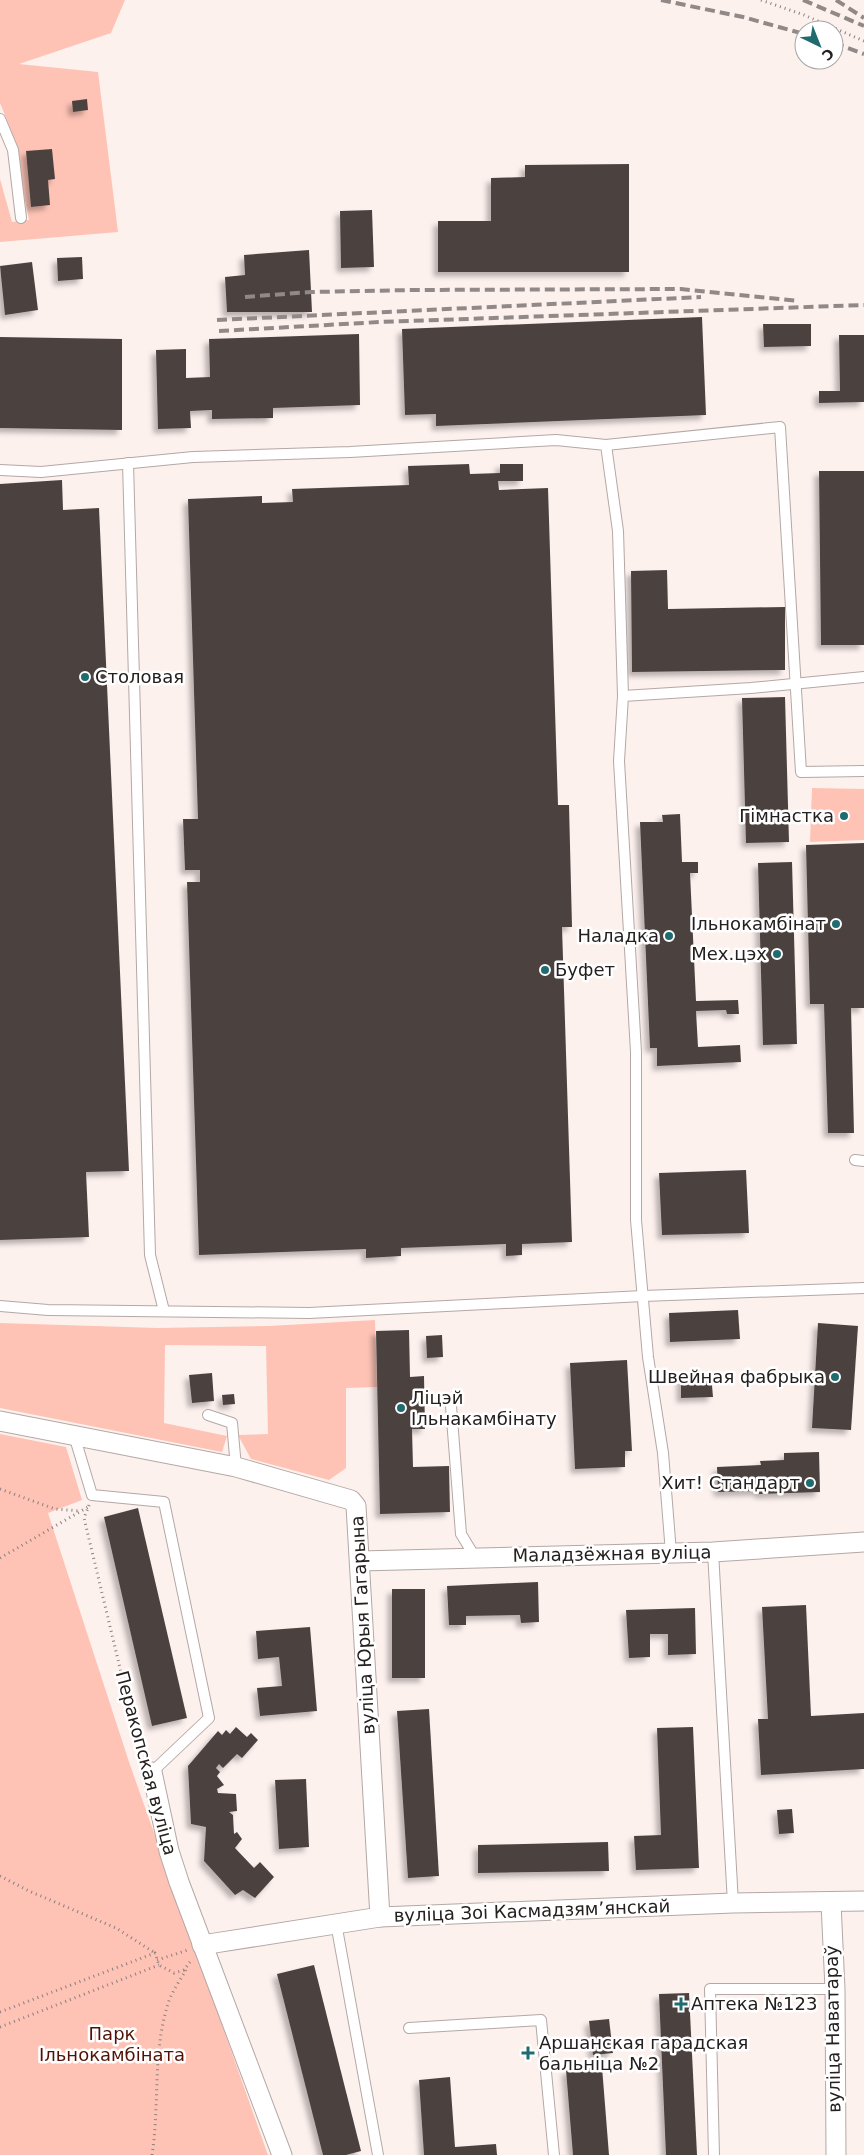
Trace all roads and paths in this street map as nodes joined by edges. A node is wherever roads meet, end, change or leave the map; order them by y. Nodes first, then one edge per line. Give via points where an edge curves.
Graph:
1 (761, 0) edge
2 (864, 41) edge
3 (0, 119) edge
4 (22, 218) dead end
5 (606, 445) junction
6 (128, 463) junction
7 (0, 470) edge
8 (864, 677) edge
9 (797, 684) junction
10 (623, 696) junction
11 (864, 771) edge
12 (864, 1288) edge
13 (643, 1296) junction
14 (0, 1306) edge
15 (164, 1311) junction
16 (451, 1406) dead end
17 (208, 1416) dead end
18 (0, 1421) edge
19 (74, 1435) junction
20 (236, 1467) junction
21 (0, 1489) edge
22 (92, 1495) junction
23 (88, 1506) junction
24 (81, 1511) junction
25 (864, 1542) edge
26 (713, 1552) junction
27 (671, 1553) junction
28 (475, 1557) junction
29 (0, 1558) edge
30 (360, 1561) junction
31 (152, 1772) junction
32 (0, 1876) edge
33 (864, 1901) edge
34 (733, 1903) junction
35 (831, 1903) junction
36 (380, 1917) junction
37 (336, 1923) junction
38 (202, 1945) junction
39 (155, 1953) junction
40 (157, 1960) junction
41 (159, 1965) junction
42 (187, 1968) junction
43 (834, 1989) junction
44 (0, 2012) edge
45 (0, 2027) edge
46 (410, 2028) dead end
47 (152, 2155) edge
48 (282, 2155) edge
49 (378, 2155) edge
50 (554, 2155) edge
51 (714, 2155) edge
52 (836, 2155) edge

1 - 2 path
3 - 4 lane via 12,150
5 - 6 lane via 556,440 350,452 193,456
5 - 9 lane via 780,427
5 - 10 lane via 618,531
6 - 7 lane via 41,472
6 - 15 lane via 150,1255
8 - 9 lane
9 - 10 lane
9 - 11 lane via 801,772
10 - 13 lane via 619,761 636,1052 636,1220
12 - 13 lane
13 - 15 lane via 309,1313
13 - 27 lane via 648,1357 663,1452
14 - 15 lane via 48,1310
16 - 28 lane via 461,1534
17 - 20 lane via 232,1423
18 - 19 street
19 - 20 street, вуліца Юрыя Гагарына
19 - 22 lane
20 - 30 street, вуліца Юрыя Гагарына via 351,1500 356,1506
21 - 24 path via 55,1508
22 - 23 path, Перакопская вуліца
22 - 31 lane via 164,1502 209,1718
23 - 24 path
23 - 31 path, Перакопская вуліца via 84,1518 88,1537 125,1689
24 - 29 path
25 - 26 street, Маладзёжная вуліца
26 - 27 street, Маладзёжная вуліца
26 - 34 lane
27 - 28 street, Маладзёжная вуліца
28 - 30 street, Маладзёжная вуліца
30 - 36 street, вуліца Юрыя Гагарына
31 - 38 street, Перакопская вуліца via 170,1851
32 - 39 path via 116,1928
33 - 35 street, вуліца Зоі Касмадзямʼянскай
34 - 35 street, вуліца Зоі Касмадзямʼянскай
34 - 36 street, вуліца Зоі Касмадзямʼянскай
35 - 43 street, вуліца Наватараў
36 - 37 street, вуліца Зоі Касмадзямʼянскай
37 - 38 street, вуліца Зоі Касмадзямʼянскай
37 - 49 lane
38 - 40 path
38 - 42 path
38 - 48 street, Перакопская вуліца
39 - 40 path
39 - 44 path
40 - 41 path
41 - 42 path via 174,1974
41 - 45 path
42 - 47 path via 169,2001 157,2057
43 - 51 lane via 710,1989
43 - 52 street, вуліца Наватараў
46 - 50 lane via 541,2020

